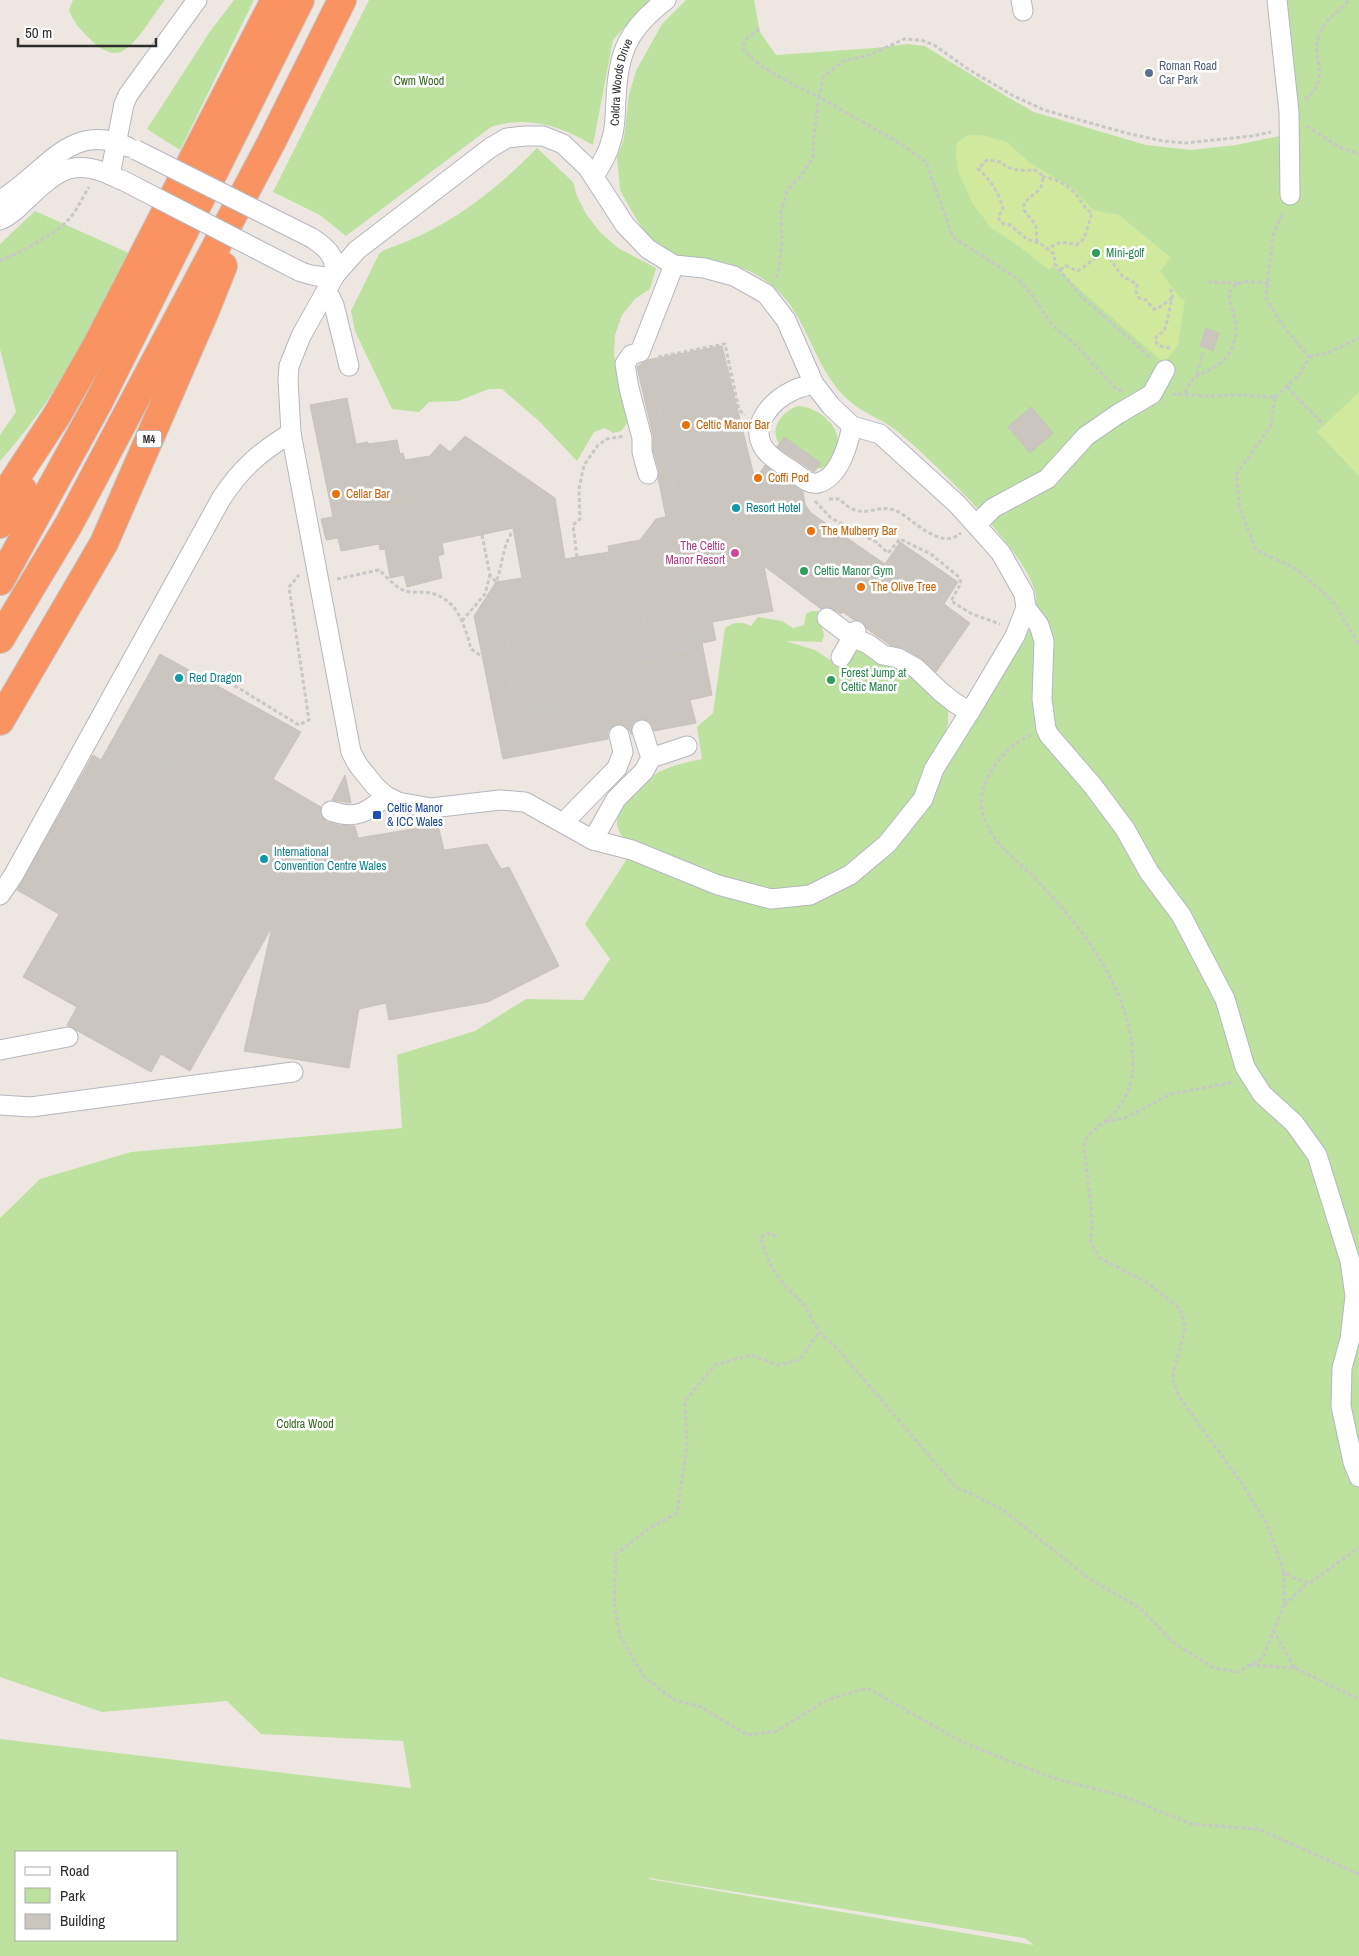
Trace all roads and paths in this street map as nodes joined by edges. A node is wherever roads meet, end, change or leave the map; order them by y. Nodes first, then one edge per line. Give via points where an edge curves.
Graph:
1 (197, 0) edge
2 (275, 0) edge
3 (300, 0) edge
4 (342, 0) edge
5 (666, 0) edge
6 (1277, 0) edge
7 (1349, 0) edge
8 (759, 29) dead end
9 (819, 97) junction
10 (1289, 120) junction
11 (118, 142) junction
12 (270, 143) junction
13 (1359, 154) edge
14 (109, 175) junction
15 (594, 176) junction
16 (1042, 177) junction
17 (1290, 195) joint
18 (0, 200) edge
19 (0, 220) edge
20 (1037, 242) junction
21 (179, 244) junction
22 (1048, 249) junction
23 (0, 261) edge
24 (674, 265) junction
25 (1060, 270) junction
26 (1208, 282) dead end
27 (1239, 282) junction
28 (1268, 283) junction
29 (328, 289) junction
30 (1170, 289) dead end
31 (766, 294) junction
32 (1172, 298) junction
33 (1359, 338) edge
34 (1170, 348) dead end
35 (1203, 353) dead end
36 (1309, 356) junction
37 (1165, 370) joint
38 (1197, 375) junction
39 (814, 384) junction
40 (1287, 386) junction
41 (1185, 393) junction
42 (1145, 398) junction
43 (1275, 398) junction
44 (748, 417) dead end
45 (852, 426) junction
46 (1324, 426) dead end
47 (640, 432) junction
48 (291, 433) junction
49 (648, 474) dead end
50 (807, 498) dead end
51 (815, 500) junction
52 (0, 502) edge
53 (680, 520) dead end
54 (975, 522) junction
55 (0, 524) edge
56 (513, 531) dead end
57 (482, 535) dead end
58 (314, 555) junction
59 (577, 557) dead end
60 (490, 575) junction
61 (0, 581) edge
62 (319, 583) junction
63 (618, 594) dead end
64 (1026, 608) junction
65 (704, 610) dead end
66 (827, 618) dead end
67 (462, 621) junction
68 (506, 621) dead end
69 (713, 624) dead end
70 (1018, 628) junction
71 (854, 634) junction
72 (0, 639) edge
73 (1359, 644) edge
74 (483, 657) dead end
75 (841, 657) dead end
76 (642, 658) junction
77 (663, 679) dead end
78 (586, 692) junction
79 (589, 706) dead end
80 (970, 712) junction
81 (0, 721) edge
82 (1046, 729) junction
83 (642, 730) dead end
84 (619, 735) dead end
85 (687, 746) dead end
86 (651, 758) junction
87 (168, 765) dead end
88 (386, 796) junction
89 (332, 811) dead end
90 (563, 823) junction
91 (593, 840) junction
92 (0, 895) edge
93 (68, 1037) dead end
94 (0, 1050) edge
95 (1245, 1067) junction
96 (293, 1072) dead end
97 (0, 1105) edge
98 (1104, 1122) junction
99 (776, 1236) dead end
100 (819, 1332) junction
101 (1359, 1477) edge
102 (1359, 1548) edge
103 (1284, 1572) junction
104 (1308, 1583) junction
105 (1284, 1605) junction
106 (1273, 1630) junction
107 (1250, 1665) junction
108 (1295, 1668) junction
109 (1359, 1700) edge
110 (1359, 1874) edge

1 - 11 lane via 128,94
2 - 52 highway via 98,345
3 - 21 highway
4 - 12 highway, M4
5 - 15 lane, Coldra Woods Drive via 636,27 620,60 612,141
6 - 10 lane
7 - 10 path via 1324,24 1318,37 1319,81
8 - 9 path via 743,42 742,47 748,56 761,67
9 - 10 path via 823,77 843,61 870,55 904,39 934,45 976,74 1036,106 1163,141 1185,143 1252,136
9 - 31 path via 813,158 787,191 781,212 779,267 774,287
9 - 42 path via 926,162 952,237 1018,279 1052,325 1074,343 1116,388
10 - 13 path via 1298,120 1339,147
10 - 17 lane
11 - 14 lane
11 - 18 lane via 98,140 76,144 54,156
11 - 29 lane, bridge via 312,238 331,253 334,260
12 - 72 highway, M4 via 69,524
12 - 81 highway, M4 via 205,311 104,543
14 - 19 lane via 70,168 59,172
14 - 23 path via 90,185 69,219 50,235
14 - 29 lane, bridge via 299,271 327,277
15 - 24 lane via 636,237
15 - 29 lane via 572,151 553,139 507,138 357,250
16 - 20 path via 1041,188 1024,203 1024,210 1036,226
16 - 20 path via 1035,170 1022,172 992,159 978,170 1000,197 1003,208 998,217 1001,223
16 - 22 path via 1074,191 1085,209 1092,213 1084,239 1076,245 1056,243
17 - 28 path via 1273,236
20 - 22 path
21 - 55 highway
21 - 61 highway via 98,403
22 - 25 path via 1054,254 1055,264
24 - 31 lane via 734,276
24 - 47 lane via 640,352 631,355 625,364
25 - 32 path via 1066,266 1078,271 1101,254 1108,256 1122,276 1136,284 1140,298 1154,308
25 - 37 path via 1080,294
26 - 27 path
27 - 28 path
27 - 38 path via 1233,286 1229,303 1235,316 1234,344 1219,365
28 - 36 path via 1266,298 1284,327
29 - 48 lane via 301,336 289,366
30 - 32 path
31 - 39 lane via 786,320
32 - 34 path via 1164,331 1155,341 1159,346
33 - 36 path
35 - 38 path
36 - 40 path via 1302,373
37 - 42 lane
38 - 41 path
39 - 45 lane
39 - 45 lane via 781,397 766,412 759,429 762,445 771,456 808,482 816,483 828,478 837,466 847,450
40 - 43 path
40 - 46 path
41 - 42 path
41 - 43 path
42 - 54 lane via 1086,436 1047,478 993,508
43 - 73 path via 1271,426 1236,475 1240,508 1256,550 1295,568 1332,600
44 - 53 path via 739,410 725,344 649,358
45 - 54 lane via 880,434
47 - 49 lane
47 - 59 path via 607,439 598,445 584,465 579,489 580,519 573,525
48 - 58 lane
48 - 92 lane via 250,463 221,499 14,876
50 - 51 path
51 - 54 path via 839,499 856,511 894,509 946,540 959,535
51 - 70 path via 831,518 876,542 888,553 900,539 931,554 953,571 961,583 951,601 972,614
54 - 64 lane via 1001,554 1024,594
56 - 60 path via 496,582
57 - 60 path
58 - 62 lane
58 - 87 path via 289,587 309,720 299,724 222,678
60 - 67 path via 485,594
62 - 67 path via 379,570 401,590 441,595 455,607
62 - 88 lane via 351,752 366,776
63 - 76 path via 613,617 618,641
64 - 70 lane
64 - 82 lane via 1039,625 1044,641 1042,699
65 - 69 path via 673,600 646,612 645,630 649,636 684,636 698,640
66 - 71 lane
67 - 74 path via 471,650
68 - 78 path via 510,695 521,748 531,746 528,709 567,708
70 - 80 lane
71 - 75 lane
71 - 80 lane via 883,655 898,658 916,668 941,692
76 - 77 path via 687,648 693,674 663,675
76 - 78 path
78 - 79 path
80 - 91 lane via 934,768 923,799 887,844 850,874 810,895 771,899 718,884 632,850
82 - 95 lane via 1125,829 1149,872 1181,915 1225,999
82 - 98 path via 1021,739 997,763 984,787 984,820 998,842 1078,927 1116,985 1132,1034 1134,1066 1129,1091 1118,1109
83 - 86 lane
84 - 90 lane via 622,752 617,768
85 - 86 lane
86 - 91 lane via 644,771 616,799
88 - 89 lane via 358,814 342,815
88 - 90 lane via 398,802 431,808 500,800 525,802
90 - 91 lane
93 - 94 lane
95 - 98 path via 1238,1082 1171,1094 1125,1118
95 - 101 lane via 1262,1094 1294,1124 1317,1155 1350,1261 1355,1296 1350,1338 1342,1368 1341,1406
96 - 97 lane via 31,1107
98 - 103 path via 1088,1134 1084,1145 1092,1218 1091,1243 1100,1258 1146,1282 1179,1308 1185,1330 1173,1381 1180,1398 1268,1524
99 - 100 path via 768,1234 760,1238 772,1268 805,1306
100 - 107 path via 837,1348 955,1486 1002,1509 1091,1580 1140,1608 1174,1643 1214,1668 1238,1672
100 - 110 path via 800,1360 778,1365 751,1356 715,1365 685,1400 687,1446 677,1513 648,1529 616,1554 614,1603 620,1636 643,1676 674,1700 701,1707 746,1736 777,1731 827,1700 867,1688 964,1743 1053,1778 1123,1796 1191,1824 1258,1830
102 - 104 path
103 - 104 path
103 - 105 path
104 - 105 path
105 - 106 path
106 - 107 path via 1263,1658
106 - 108 path
107 - 108 path
108 - 109 path

